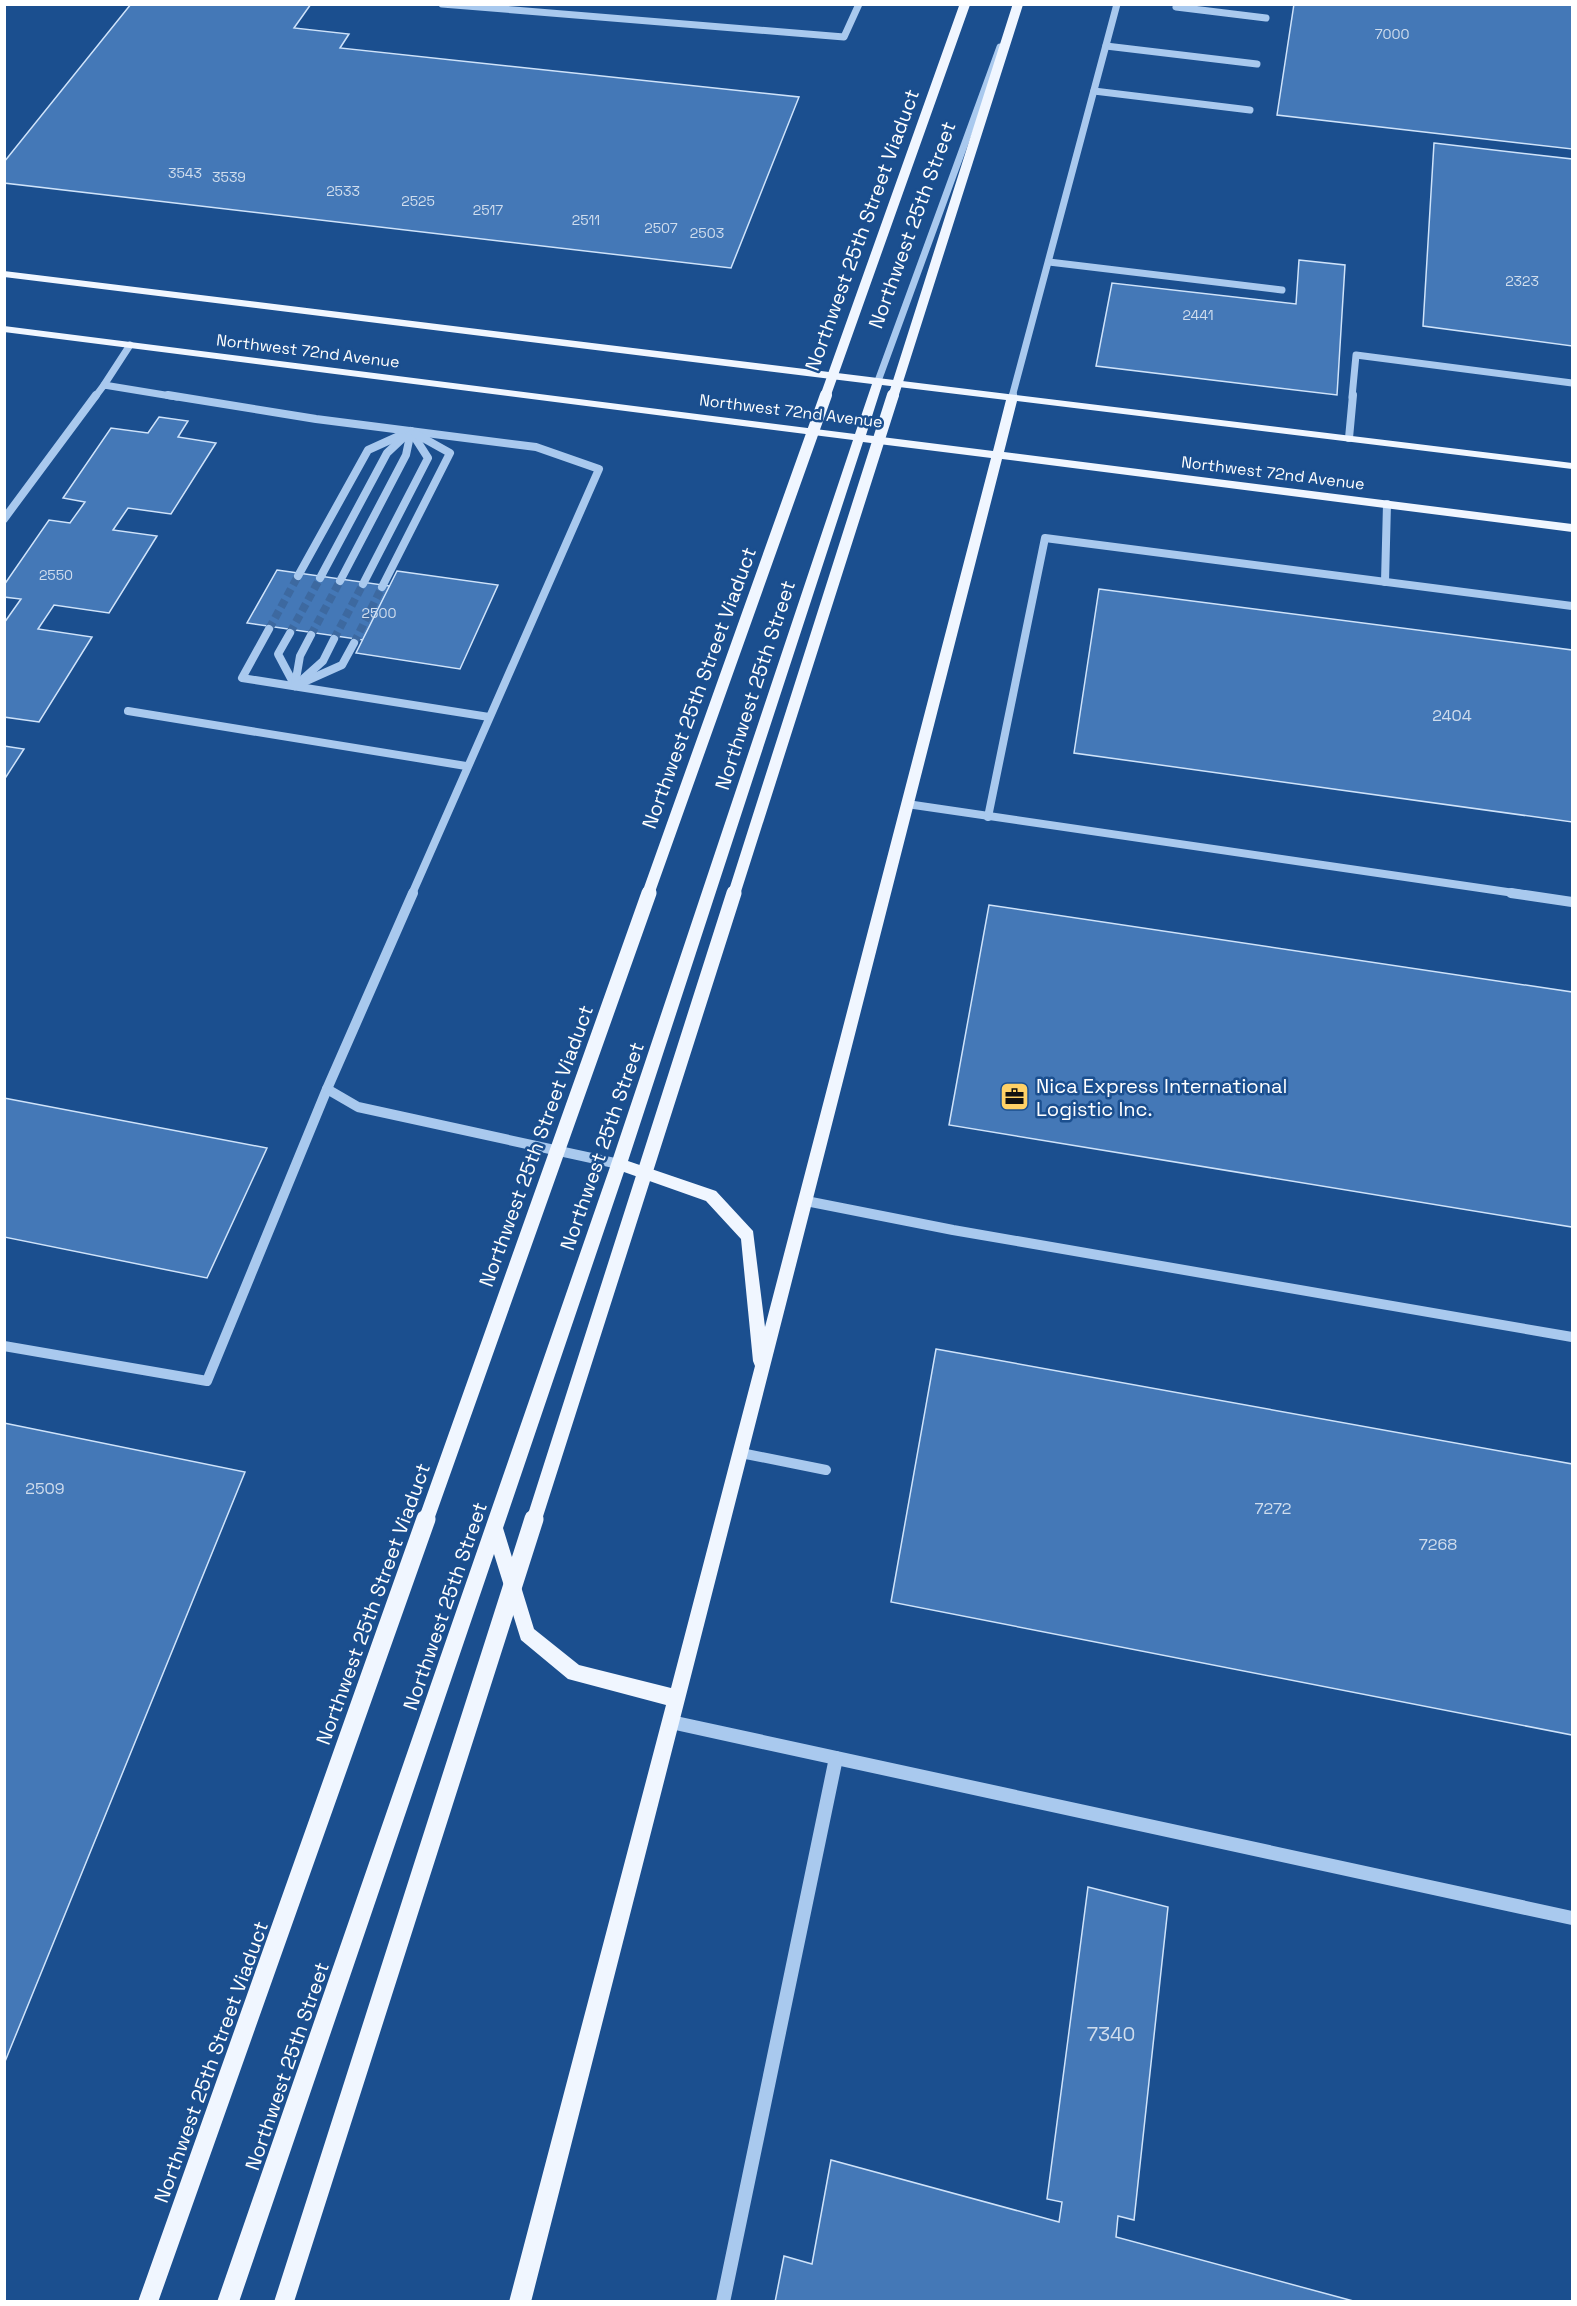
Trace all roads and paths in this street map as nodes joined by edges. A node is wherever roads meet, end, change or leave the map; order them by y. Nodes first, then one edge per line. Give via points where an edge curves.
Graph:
1 (442, 4) edge
2 (859, 4) edge
3 (964, 4) edge
4 (1017, 4) edge
5 (1117, 4) edge
6 (1177, 4) edge
7 (1266, 18) dead end
8 (1106, 46) junction
9 (1257, 64) dead end
10 (1094, 91) junction
11 (1250, 110) dead end
12 (1049, 262) junction
13 (4, 273) edge
14 (1282, 290) dead end
15 (4, 329) edge
16 (130, 345) junction
17 (878, 381) junction
18 (1572, 383) edge
19 (104, 385) junction
20 (1012, 398) junction
21 (411, 430) junction
22 (860, 436) junction
23 (1349, 438) junction
24 (998, 454) junction
25 (1572, 466) edge
26 (1387, 504) junction
27 (4, 519) edge
28 (1572, 528) edge
29 (298, 576) tunnel mouth
30 (320, 578) tunnel mouth
31 (340, 581) tunnel mouth
32 (1385, 582) junction
33 (363, 584) tunnel mouth
34 (382, 587) tunnel mouth
35 (1572, 606) edge
36 (269, 629) tunnel mouth
37 (290, 633) tunnel mouth
38 (311, 635) tunnel mouth
39 (334, 639) tunnel mouth
40 (354, 643) tunnel mouth
41 (295, 686) junction
42 (128, 711) dead end
43 (489, 717) junction
44 (466, 766) junction
45 (907, 804) junction
46 (988, 817) junction
47 (1572, 902) edge
48 (327, 1089) junction
49 (619, 1164) junction
50 (806, 1201) junction
51 (1572, 1337) edge
52 (4, 1346) edge
53 (762, 1372) junction
54 (741, 1453) junction
55 (826, 1470) dead end
56 (494, 1528) junction
57 (677, 1699) junction
58 (671, 1722) junction
59 (836, 1758) junction
60 (1572, 1918) edge
61 (148, 2301) edge
62 (228, 2301) edge
63 (284, 2301) edge
64 (520, 2301) edge
65 (723, 2301) edge

1 - 2 street via 844,36
3 - 61 main road, Northwest 25th Street Viaduct, bridge
4 - 17 street, Northwest 25th Street
4 - 63 main road, bridge
5 - 8 street
6 - 7 street via 1176,8
8 - 9 street
8 - 10 street
10 - 11 street
10 - 12 street
12 - 14 street
12 - 20 street
13 - 17 main road
15 - 16 main road, Northwest 72nd Avenue
16 - 19 street
16 - 22 main road, Northwest 72nd Avenue
17 - 20 main road
17 - 22 main road, Northwest 25th Street
18 - 23 street via 1356,355
19 - 21 street
19 - 27 street
20 - 23 main road
20 - 24 main road
21 - 29 street via 368,450
21 - 30 street via 387,453
21 - 31 street via 406,455
21 - 33 street via 428,458
21 - 34 street via 450,453
21 - 43 street via 536,447 599,469
22 - 24 main road, Northwest 72nd Avenue
22 - 49 main road, Northwest 25th Street
23 - 25 main road
24 - 26 main road, Northwest 72nd Avenue
24 - 45 main road
26 - 28 main road, Northwest 72nd Avenue
26 - 32 street
32 - 35 street
32 - 46 street via 1045,538
36 - 41 street via 242,678
37 - 41 street via 278,654
38 - 41 street via 300,656
39 - 41 street via 323,661
40 - 41 street via 342,665
41 - 43 street
42 - 44 street
43 - 44 street
44 - 48 street
45 - 46 street
45 - 50 main road
46 - 47 street
48 - 49 street via 358,1107
48 - 52 street via 207,1381
49 - 53 main road via 711,1196 748,1236
49 - 56 main road, Northwest 25th Street
50 - 51 street
50 - 53 main road
53 - 54 main road
54 - 55 street
54 - 57 main road
56 - 57 main road via 527,1634 574,1673
56 - 62 main road, Northwest 25th Street
57 - 58 main road
58 - 59 street
58 - 64 main road
59 - 60 street
59 - 65 street

